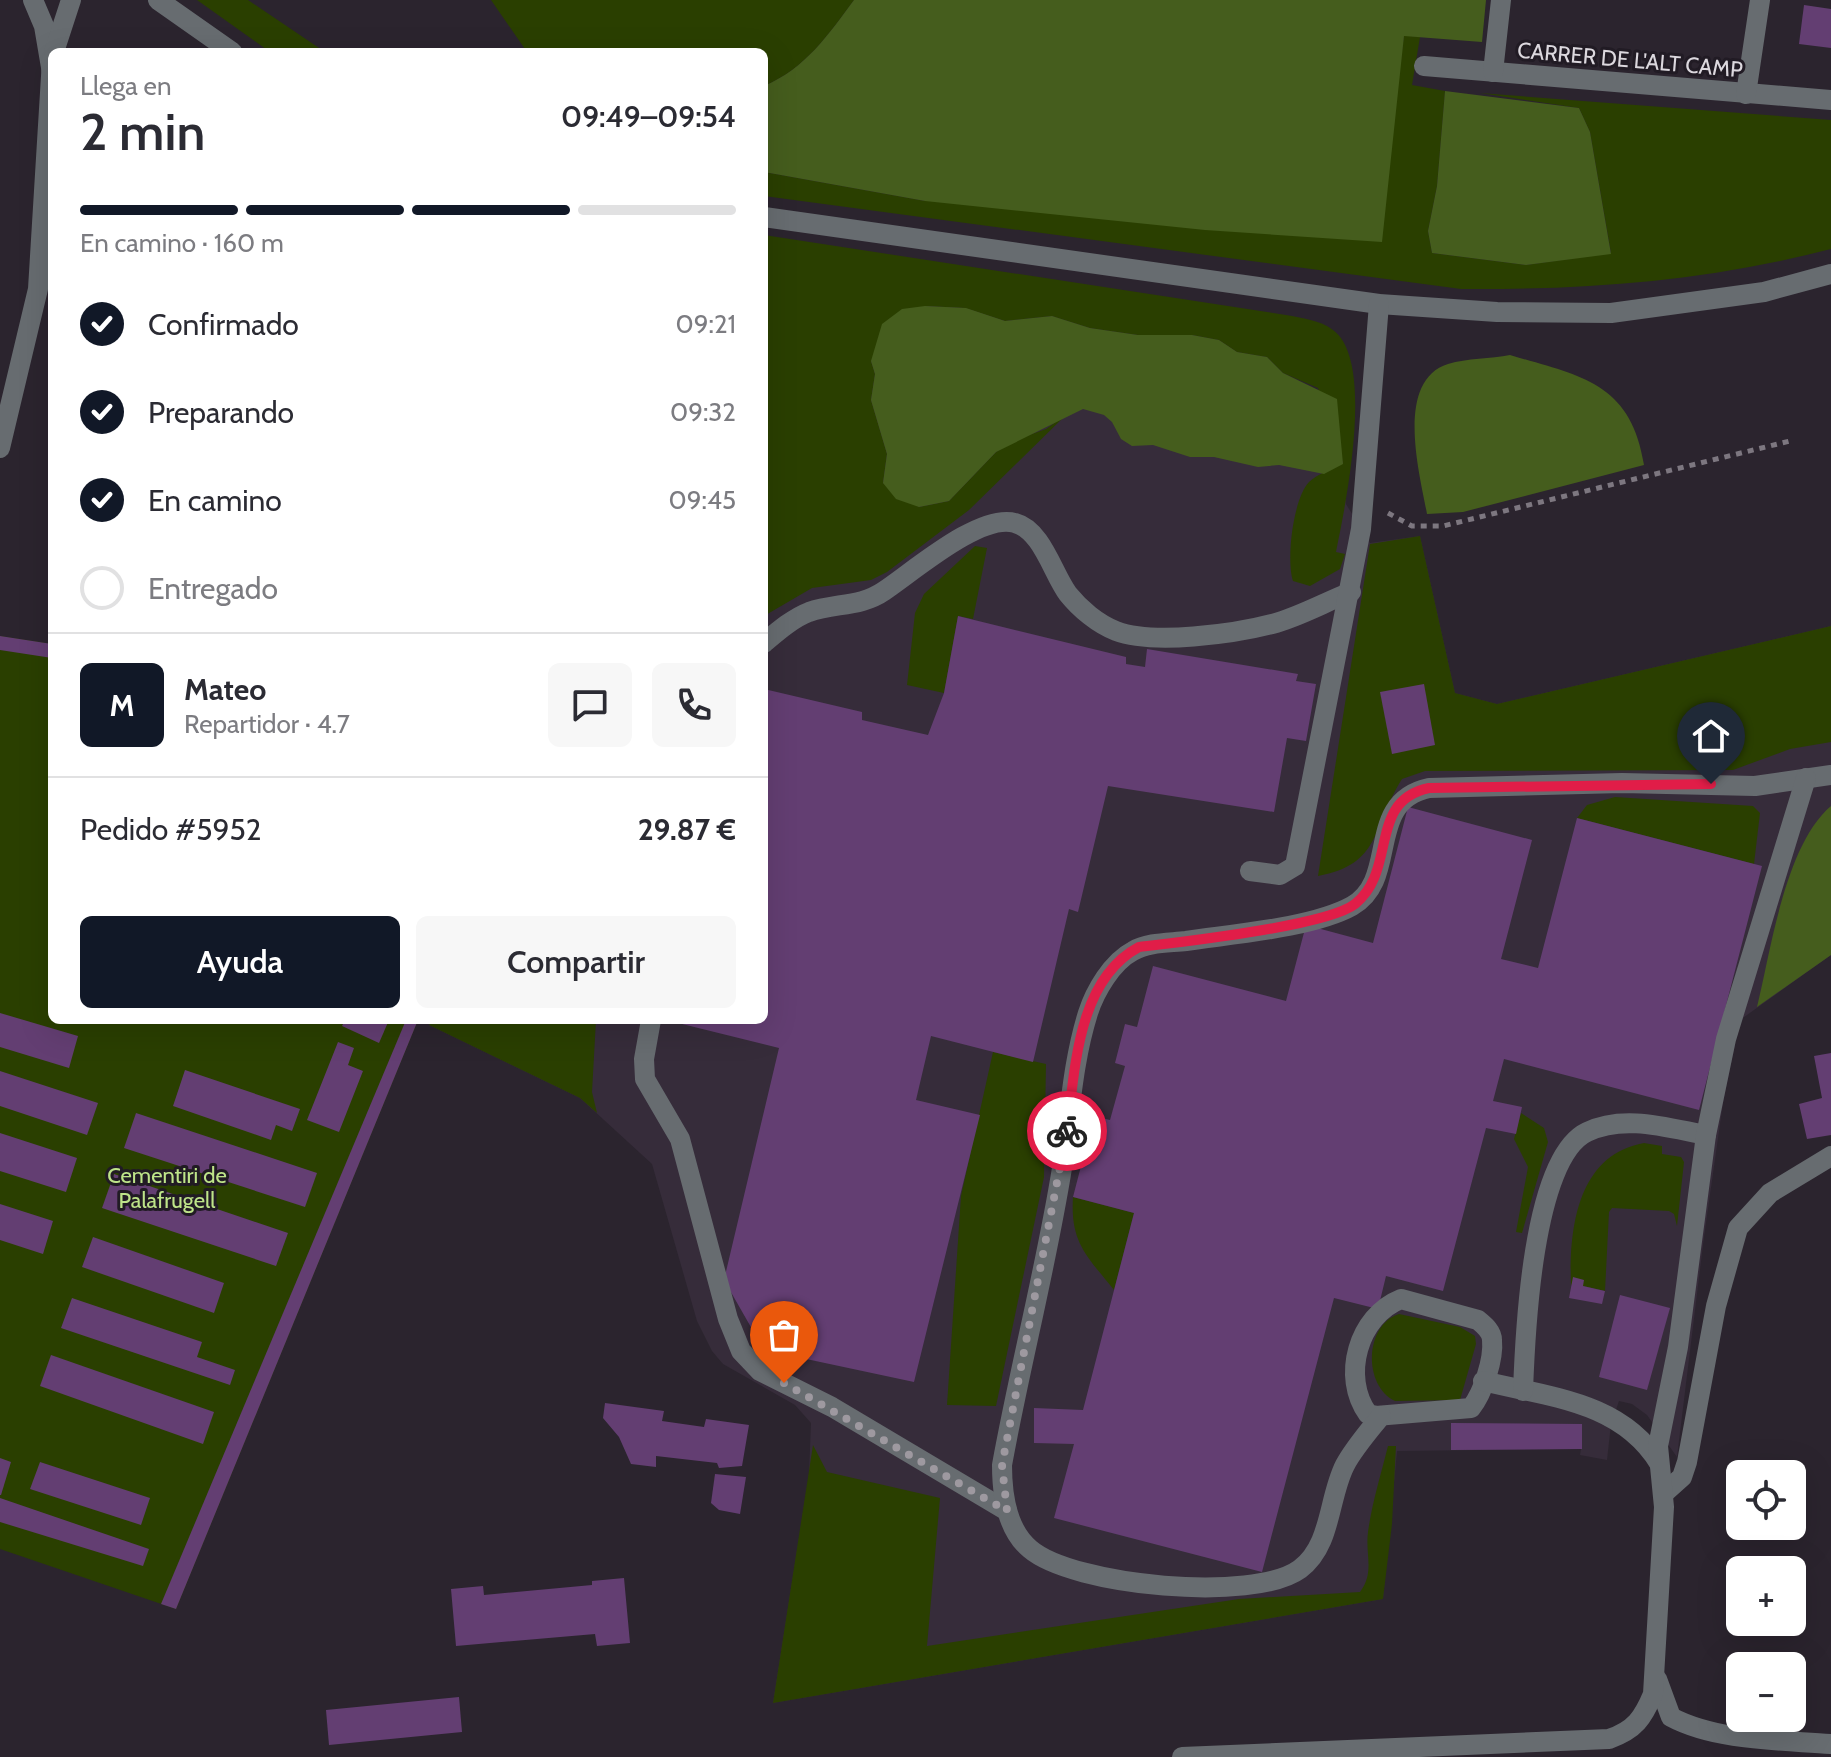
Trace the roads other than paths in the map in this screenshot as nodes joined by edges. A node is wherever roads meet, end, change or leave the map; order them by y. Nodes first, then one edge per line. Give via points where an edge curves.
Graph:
1 (33, 0) edge
2 (71, 0) edge
3 (1501, 0) edge
4 (1760, 0) edge
5 (164, 3) edge
6 (49, 48) edge
7 (57, 48) edge
8 (226, 48) edge
9 (1424, 66) dead end
10 (1493, 72) junction
11 (1746, 94) junction
12 (1831, 100) edge
13 (48, 128) edge
14 (768, 218) edge
15 (1831, 274) edge
16 (1379, 304) junction
17 (0, 448) edge
18 (1351, 592) junction
19 (768, 640) edge
20 (1831, 775) edge
21 (1806, 778) junction
22 (1250, 871) dead end
23 (650, 1024) edge
24 (1706, 1135) junction
25 (1831, 1156) edge
26 (1483, 1381) junction
27 (1523, 1391) junction
28 (1381, 1416) junction
29 (1659, 1463) junction
30 (1663, 1494) junction
31 (1007, 1511) junction
32 (1654, 1669) junction
33 (1831, 1744) edge
34 (1182, 1757) edge

1 - 6 street
2 - 7 street
3 - 10 street
4 - 11 street
5 - 8 street
9 - 10 street, CARRER DE L'ALT CAMP
10 - 11 street, CARRER DE L'ALT CAMP
11 - 12 street, CARRER DE L'ALT CAMP
13 - 17 street via 38,289
14 - 16 street
15 - 16 street via 1764,292 1611,313
16 - 18 street
18 - 19 street via 1275,623 1234,632 1119,632 1097,622 1069,595 1032,533 1017,523 997,521 976,529 877,596 808,612
18 - 22 street via 1295,866 1280,875
20 - 21 street
21 - 24 street via 1726,1039
21 - 31 street via 1755,786 1622,783 1410,792 1399,801 1375,876 1354,905 1249,932 1139,947 1129,953 1095,995 1076,1056 1062,1168 1002,1465
23 - 31 street via 645,1079 680,1139 741,1351 760,1371 832,1407
24 - 27 street via 1617,1124 1578,1137 1566,1152 1553,1176 1529,1286
24 - 29 street
25 - 30 street via 1770,1193 1738,1228 1716,1306 1687,1462 1682,1477
26 - 27 street
26 - 28 street via 1471,1408
26 - 28 street via 1493,1338 1486,1326 1401,1299 1367,1327 1359,1347 1356,1387 1361,1405 1368,1414
27 - 29 street via 1614,1416
28 - 31 street via 1346,1463 1311,1560 1271,1583 1232,1588 1139,1583 1060,1566 1026,1547
29 - 30 street
30 - 32 street
32 - 33 street via 1662,1702 1671,1717 1686,1725
32 - 34 street via 1653,1694 1642,1720 1609,1739

